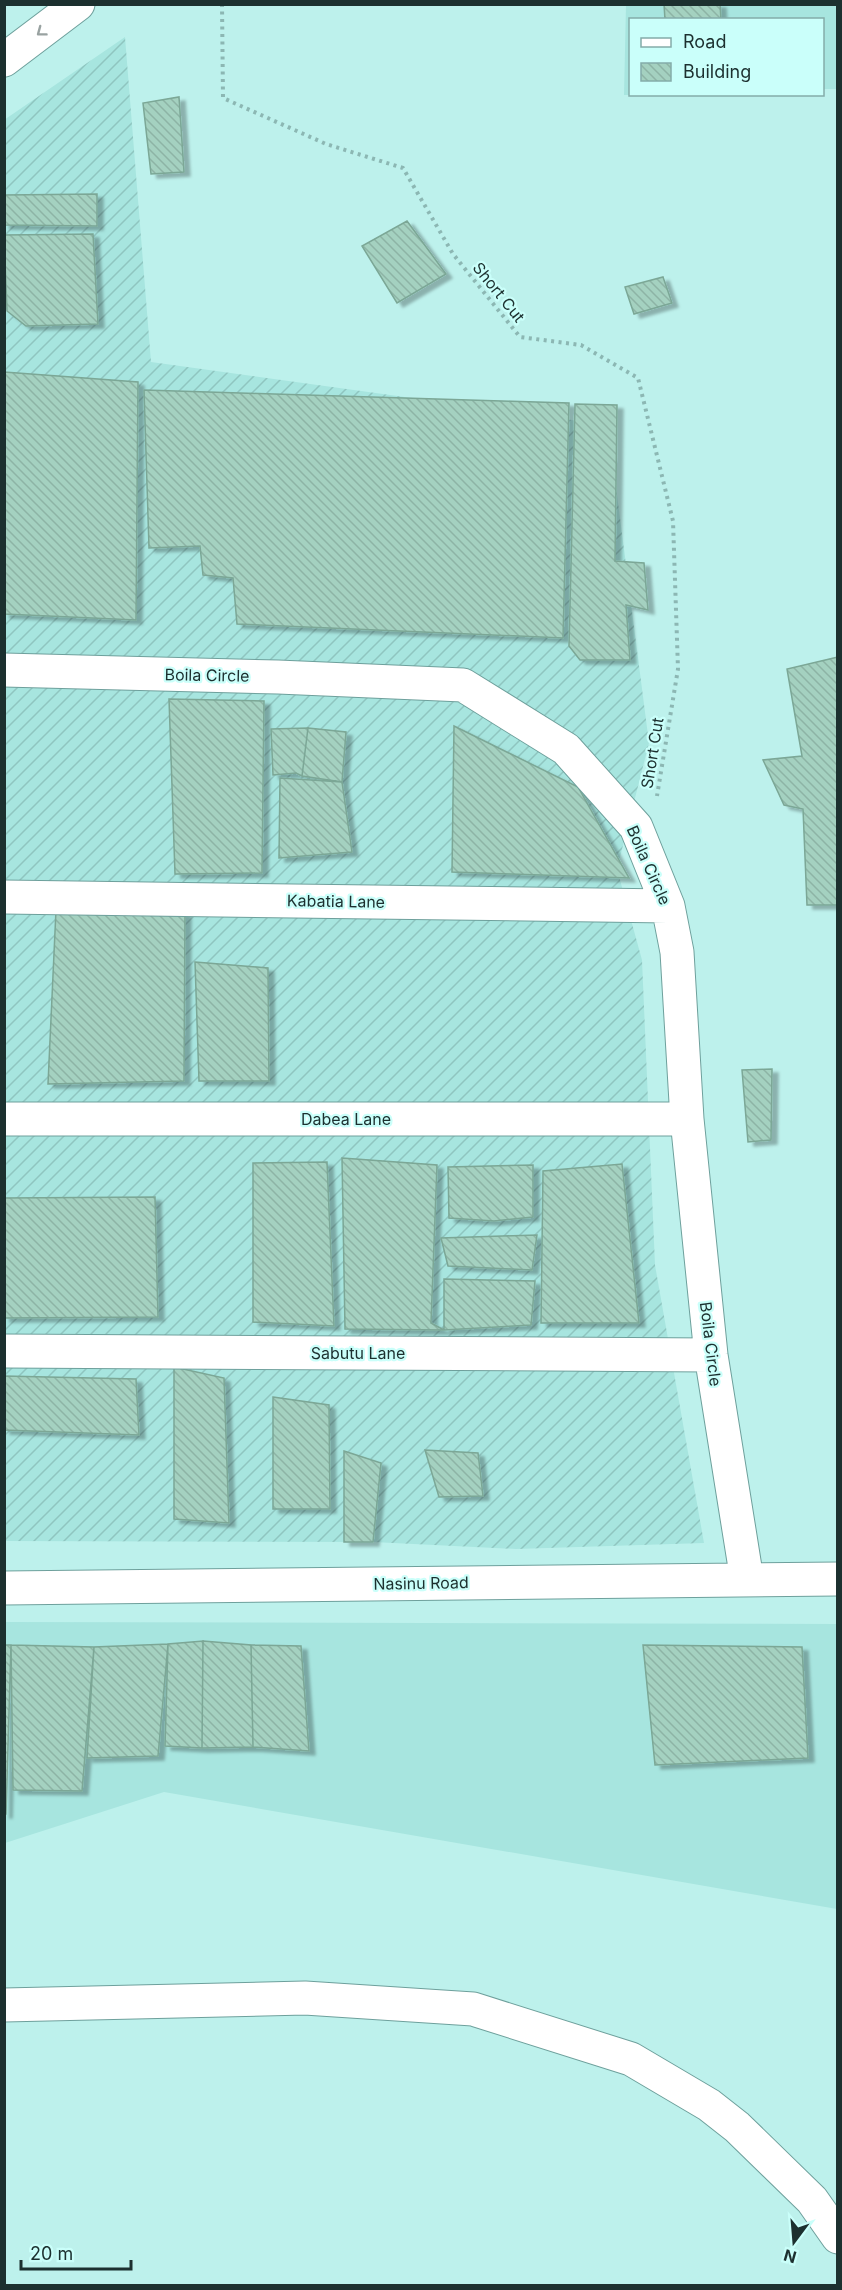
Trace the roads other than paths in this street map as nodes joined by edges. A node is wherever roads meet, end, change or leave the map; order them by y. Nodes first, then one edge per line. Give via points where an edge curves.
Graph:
1 (78, 4) edge
2 (4, 60) edge
3 (4, 670) edge
4 (4, 897) edge
5 (668, 906) junction
6 (4, 1119) edge
7 (687, 1119) junction
8 (4, 1351) edge
9 (711, 1355) junction
10 (837, 1579) edge
11 (747, 1580) junction
12 (4, 1588) edge
13 (4, 2004) edge
14 (837, 2237) edge

1 -> 2 main road
3 - 5 main road, Boila Circle via 464,685 566,749 636,827
4 - 5 main road, Kabatia Lane
5 - 7 main road, Boila Circle via 677,952
6 - 7 main road, Dabea Lane
7 - 9 main road, Boila Circle
8 - 9 main road, Sabutu Lane
9 - 11 main road, Boila Circle
10 - 11 main road, Nasinu Road
11 - 12 main road, Nasinu Road
13 - 14 main road via 305,1998 473,2009 631,2058 709,2105 812,2200

